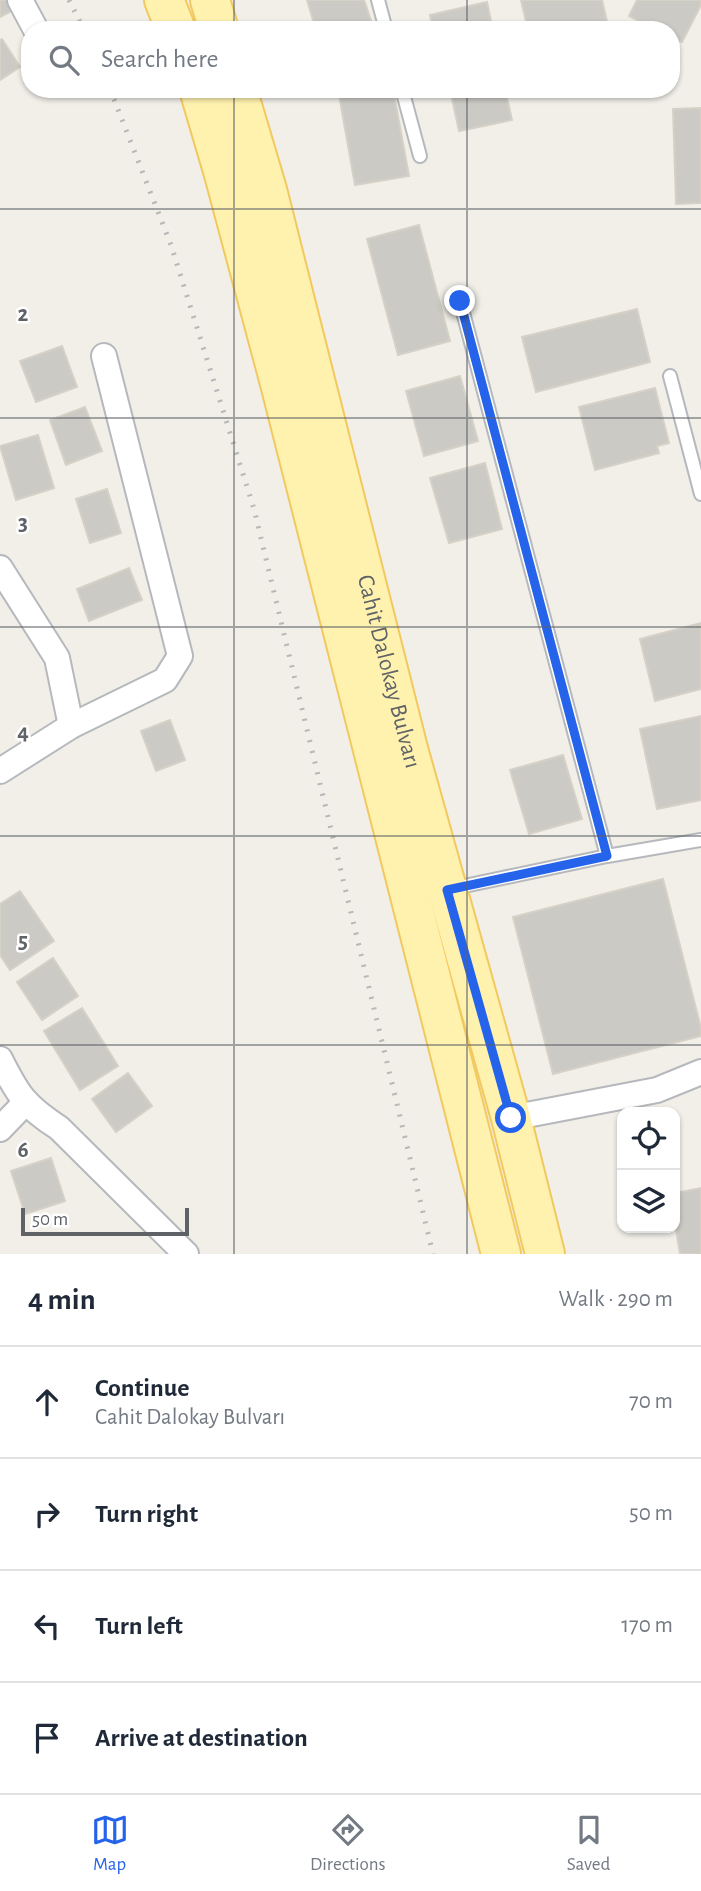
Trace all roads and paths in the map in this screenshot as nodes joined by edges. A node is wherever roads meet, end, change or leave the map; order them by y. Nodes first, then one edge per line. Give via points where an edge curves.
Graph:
1 (20, 0) edge
2 (164, 0) edge
3 (210, 0) edge
4 (378, 0) edge
5 (31, 21) edge
6 (172, 21) edge
7 (216, 21) edge
8 (384, 21) edge
9 (202, 98) edge
10 (240, 98) edge
11 (404, 98) edge
12 (420, 156) dead end
13 (460, 301) dead end
14 (104, 356) dead end
15 (670, 376) dead end
16 (701, 494) edge
17 (0, 568) edge
18 (71, 726) junction
19 (0, 771) edge
20 (701, 840) edge
21 (607, 856) junction
22 (447, 890) junction
23 (0, 1059) edge
24 (701, 1072) edge
25 (25, 1103) junction
26 (511, 1118) junction
27 (0, 1129) edge
28 (186, 1254) edge
29 (501, 1254) edge
30 (545, 1254) edge

1 - 5 street
2 - 6 main road
3 - 7 main road
4 - 8 lane
9 - 29 main road, Cahit Dalokay Bulvarı via 285,401
10 - 22 main road, Cahit Dalokay Bulvarı
11 - 12 lane
13 - 21 lane
14 - 18 street via 180,656 165,680
15 - 16 lane
17 - 18 street via 57,658
18 - 19 street
20 - 21 lane
21 - 22 lane
22 - 26 main road, Cahit Dalokay Bulvarı
23 - 25 street
24 - 26 street via 657,1090
25 - 27 street
25 - 28 street via 59,1128
26 - 30 main road, Cahit Dalokay Bulvarı

